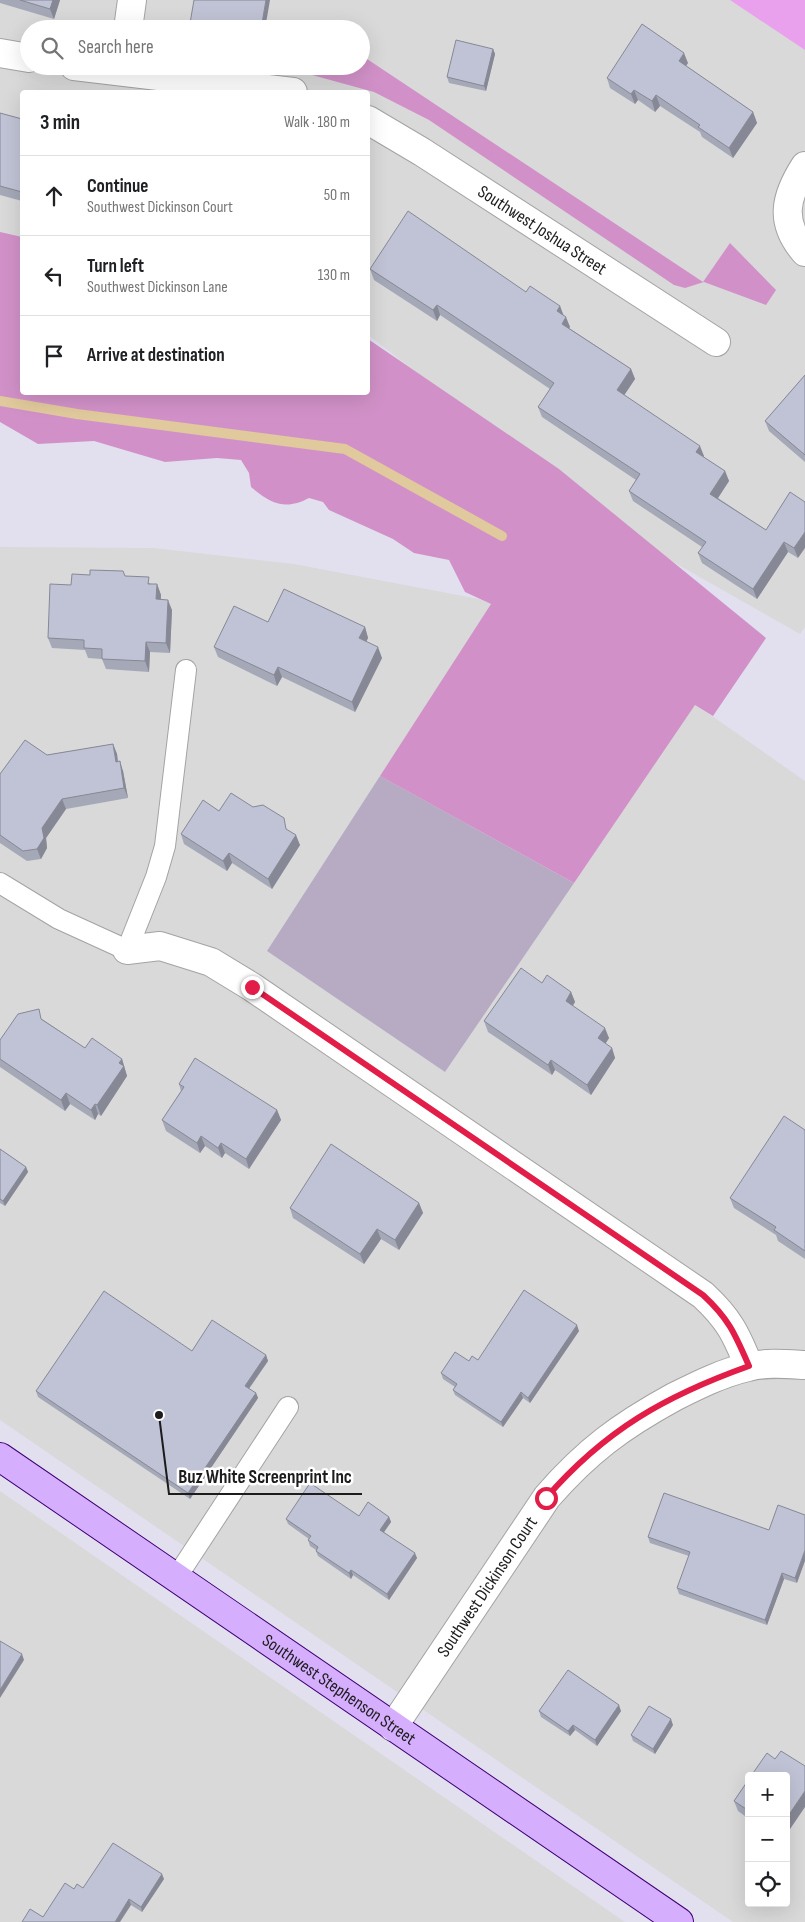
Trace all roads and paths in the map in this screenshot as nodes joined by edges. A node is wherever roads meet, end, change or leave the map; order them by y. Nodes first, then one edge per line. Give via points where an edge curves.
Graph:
1 (132, 0) edge
2 (129, 20) edge
3 (0, 53) edge
4 (20, 56) edge
5 (162, 75) edge
6 (278, 90) edge
7 (370, 121) edge
8 (805, 166) edge
9 (805, 252) edge
10 (716, 342) dead end
11 (186, 670) dead end
12 (0, 883) edge
13 (127, 950) junction
14 (805, 1364) edge
15 (749, 1366) junction
16 (288, 1407) dead end
17 (0, 1457) edge
18 (176, 1578) junction
19 (393, 1727) junction
20 (679, 1922) edge

1 - 2 street
3 - 4 street
5 - 6 street
7 - 10 street, Southwest Joshua Street
8 - 9 street via 788,200 787,212 794,239
11 - 13 lane via 165,846
12 - 13 lane via 59,919
13 - 15 street via 160,946 211,962 252,987 703,1295 723,1314
14 - 15 street, Southwest Dickinson Court
15 - 19 street, Southwest Dickinson Court via 702,1383 633,1420 571,1470 546,1498
16 - 18 lane
17 - 18 street, Southwest Stephenson Street
18 - 19 street, Southwest Stephenson Street
19 - 20 street, Southwest Stephenson Street

